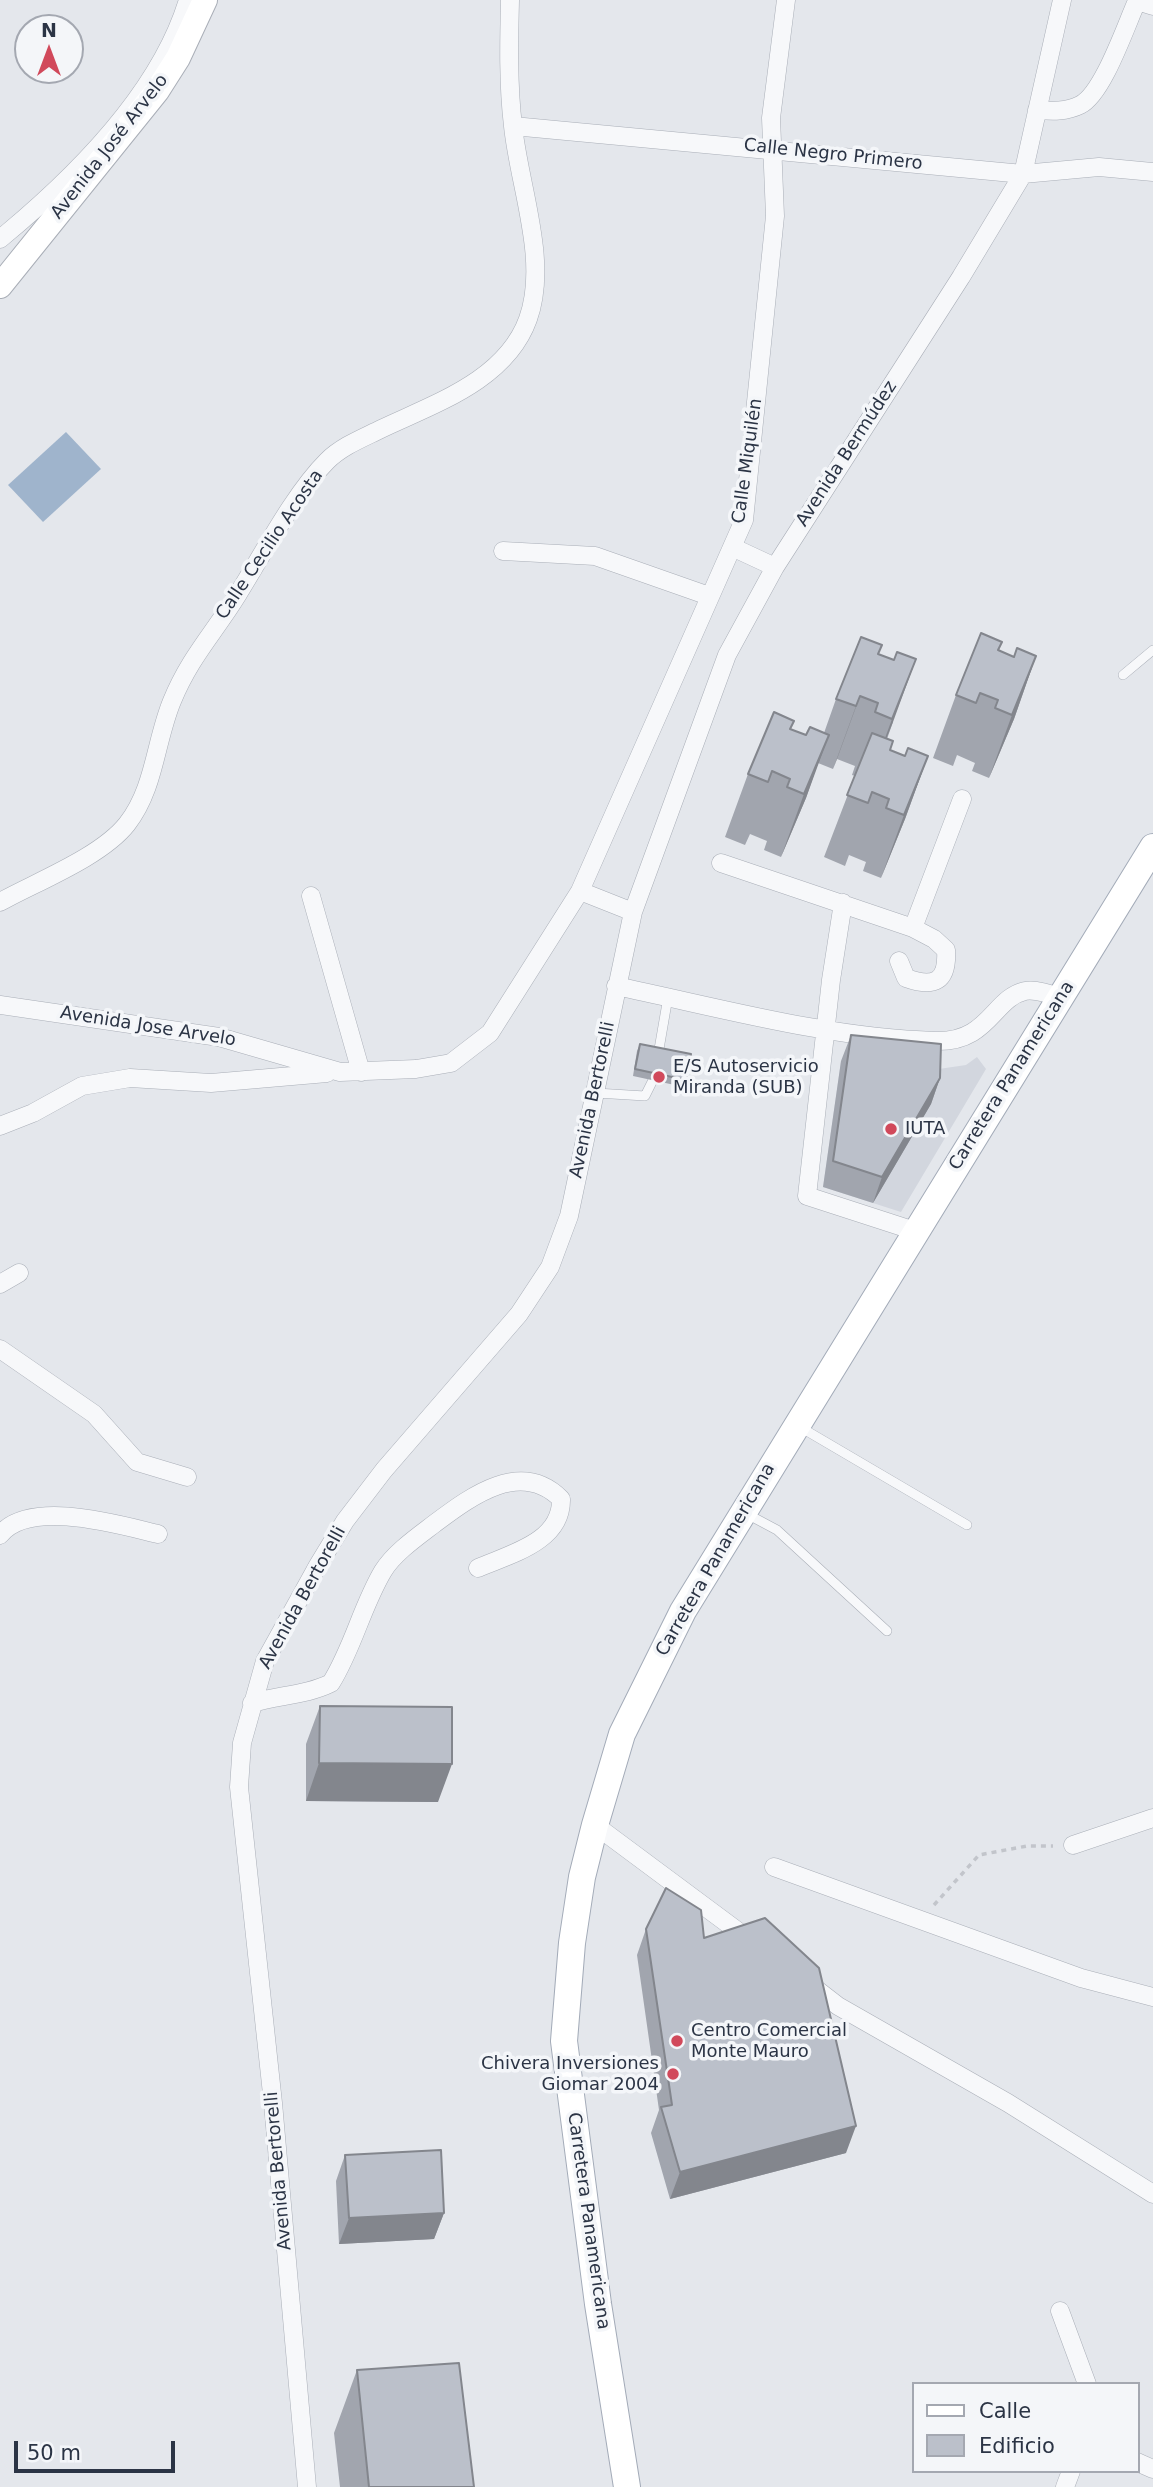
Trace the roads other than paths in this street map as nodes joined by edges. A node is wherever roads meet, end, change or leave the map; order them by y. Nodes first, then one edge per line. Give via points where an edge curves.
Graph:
1 (188, 0) edge
2 (205, 0) edge
3 (510, 0) edge
4 (786, 0) edge
5 (1062, 0) edge
6 (1153, 6) edge
7 (1037, 110) junction
8 (513, 126) junction
9 (771, 149) junction
10 (1153, 172) edge
11 (1023, 174) junction
12 (0, 239) edge
13 (0, 286) edge
14 (732, 547) junction
15 (503, 551) dead end
16 (775, 567) junction
17 (709, 596) junction
18 (1153, 650) edge
19 (1123, 675) dead end
20 (962, 799) dead end
21 (1153, 847) edge
22 (721, 863) dead end
23 (580, 891) junction
24 (311, 896) dead end
25 (0, 902) edge
26 (843, 904) junction
27 (633, 912) junction
28 (913, 928) junction
29 (899, 961) dead end
30 (616, 986) junction
31 (668, 997) junction
32 (1061, 998) junction
33 (0, 1005) edge
34 (825, 1030) junction
35 (659, 1055) edge
36 (341, 1072) junction
37 (361, 1072) junction
38 (653, 1080) edge
39 (596, 1093) junction
40 (0, 1126) edge
41 (915, 1231) junction
42 (19, 1273) dead end
43 (0, 1284) edge
44 (0, 1349) edge
45 (796, 1425) junction
46 (187, 1477) dead end
47 (743, 1511) junction
48 (967, 1525) dead end
49 (158, 1534) dead end
50 (0, 1535) edge
51 (478, 1568) dead end
52 (887, 1631) dead end
53 (252, 1703) junction
54 (1153, 1818) edge
55 (595, 1825) junction
56 (1073, 1845) road end
57 (774, 1867) dead end
58 (761, 1948) edge
59 (794, 1973) edge
60 (1153, 1997) edge
61 (1153, 2194) edge
62 (1060, 2311) dead end
63 (1086, 2382) edge
64 (307, 2487) edge
65 (627, 2487) edge

1 - 12 street, Avenida José Arvelo via 165,53 127,111 67,180
2 - 13 street, Avenida José Arvelo via 157,91
3 - 8 street, Calle Cecilio Acosta
4 - 9 street, Calle Miquilén
5 - 7 street, Avenida Bermúdez
6 - 7 street via 1137,1 1098,87 1083,104 1060,111
7 - 11 street, Avenida Bermúdez
8 - 9 street, Calle Negro Primero
8 - 25 street, Calle Cecilio Acosta via 537,286 522,335 505,359 485,375 327,460 189,662 161,727 144,793 126,826 68,868
9 - 11 street, Calle Negro Primero
9 - 14 street, Calle Miquilén via 775,216 744,520
10 - 11 street, Calle Negro Primero via 1099,167
11 - 16 street, Avenida Bermúdez
14 - 16 street
14 - 17 street, Calle Miquilén
15 - 17 street via 594,556
16 - 27 street, Avenida Bermúdez via 727,655
17 - 23 street, Calle Miquilén
18 - 19 lane
20 - 28 street
21 - 32 main road, Carretera Panamericana
22 - 26 street
23 - 27 street
23 - 37 street, Avenida Jose Arvelo via 490,1033 474,1048 435,1067
24 - 37 street
26 - 28 street
26 - 34 street
27 - 30 street, Avenida Bertorelli
28 - 29 street via 946,950 946,970 938,980 923,984 906,978
30 - 31 street
30 - 39 street, Avenida Bertorelli
31 - 34 street
31 - 35 lane
32 - 34 street via 1024,991 960,1039 936,1041
32 - 41 main road, Carretera Panamericana
33 - 36 street, Avenida Jose Arvelo via 219,1037
34 - 41 street via 807,1196
36 - 37 street, Avenida Jose Arvelo
36 - 40 street via 211,1083 118,1080 82,1086
38 - 39 lane via 645,1096
39 - 53 street, Avenida Bertorelli via 569,1216 550,1267 519,1314 345,1521 265,1661
41 - 45 main road, Carretera Panamericana
42 - 43 street
44 - 46 street via 94,1414 137,1462
45 - 47 main road, Carretera Panamericana
45 - 48 lane
47 - 52 lane via 777,1530
47 - 55 main road, Carretera Panamericana via 683,1611 622,1734
49 - 50 street via 84,1517 32,1518
51 - 53 street via 550,1532 561,1499 542,1485 525,1482 477,1492 414,1540 384,1570 331,1683 315,1691
53 - 64 street, Avenida Bertorelli via 242,1743 239,1787
54 - 56 street
55 - 58 street
55 - 65 main road, Carretera Panamericana via 572,1943 565,2041 598,2304
57 - 60 street via 1081,1978
59 - 61 street via 838,2006 1008,2103
62 - 63 street

